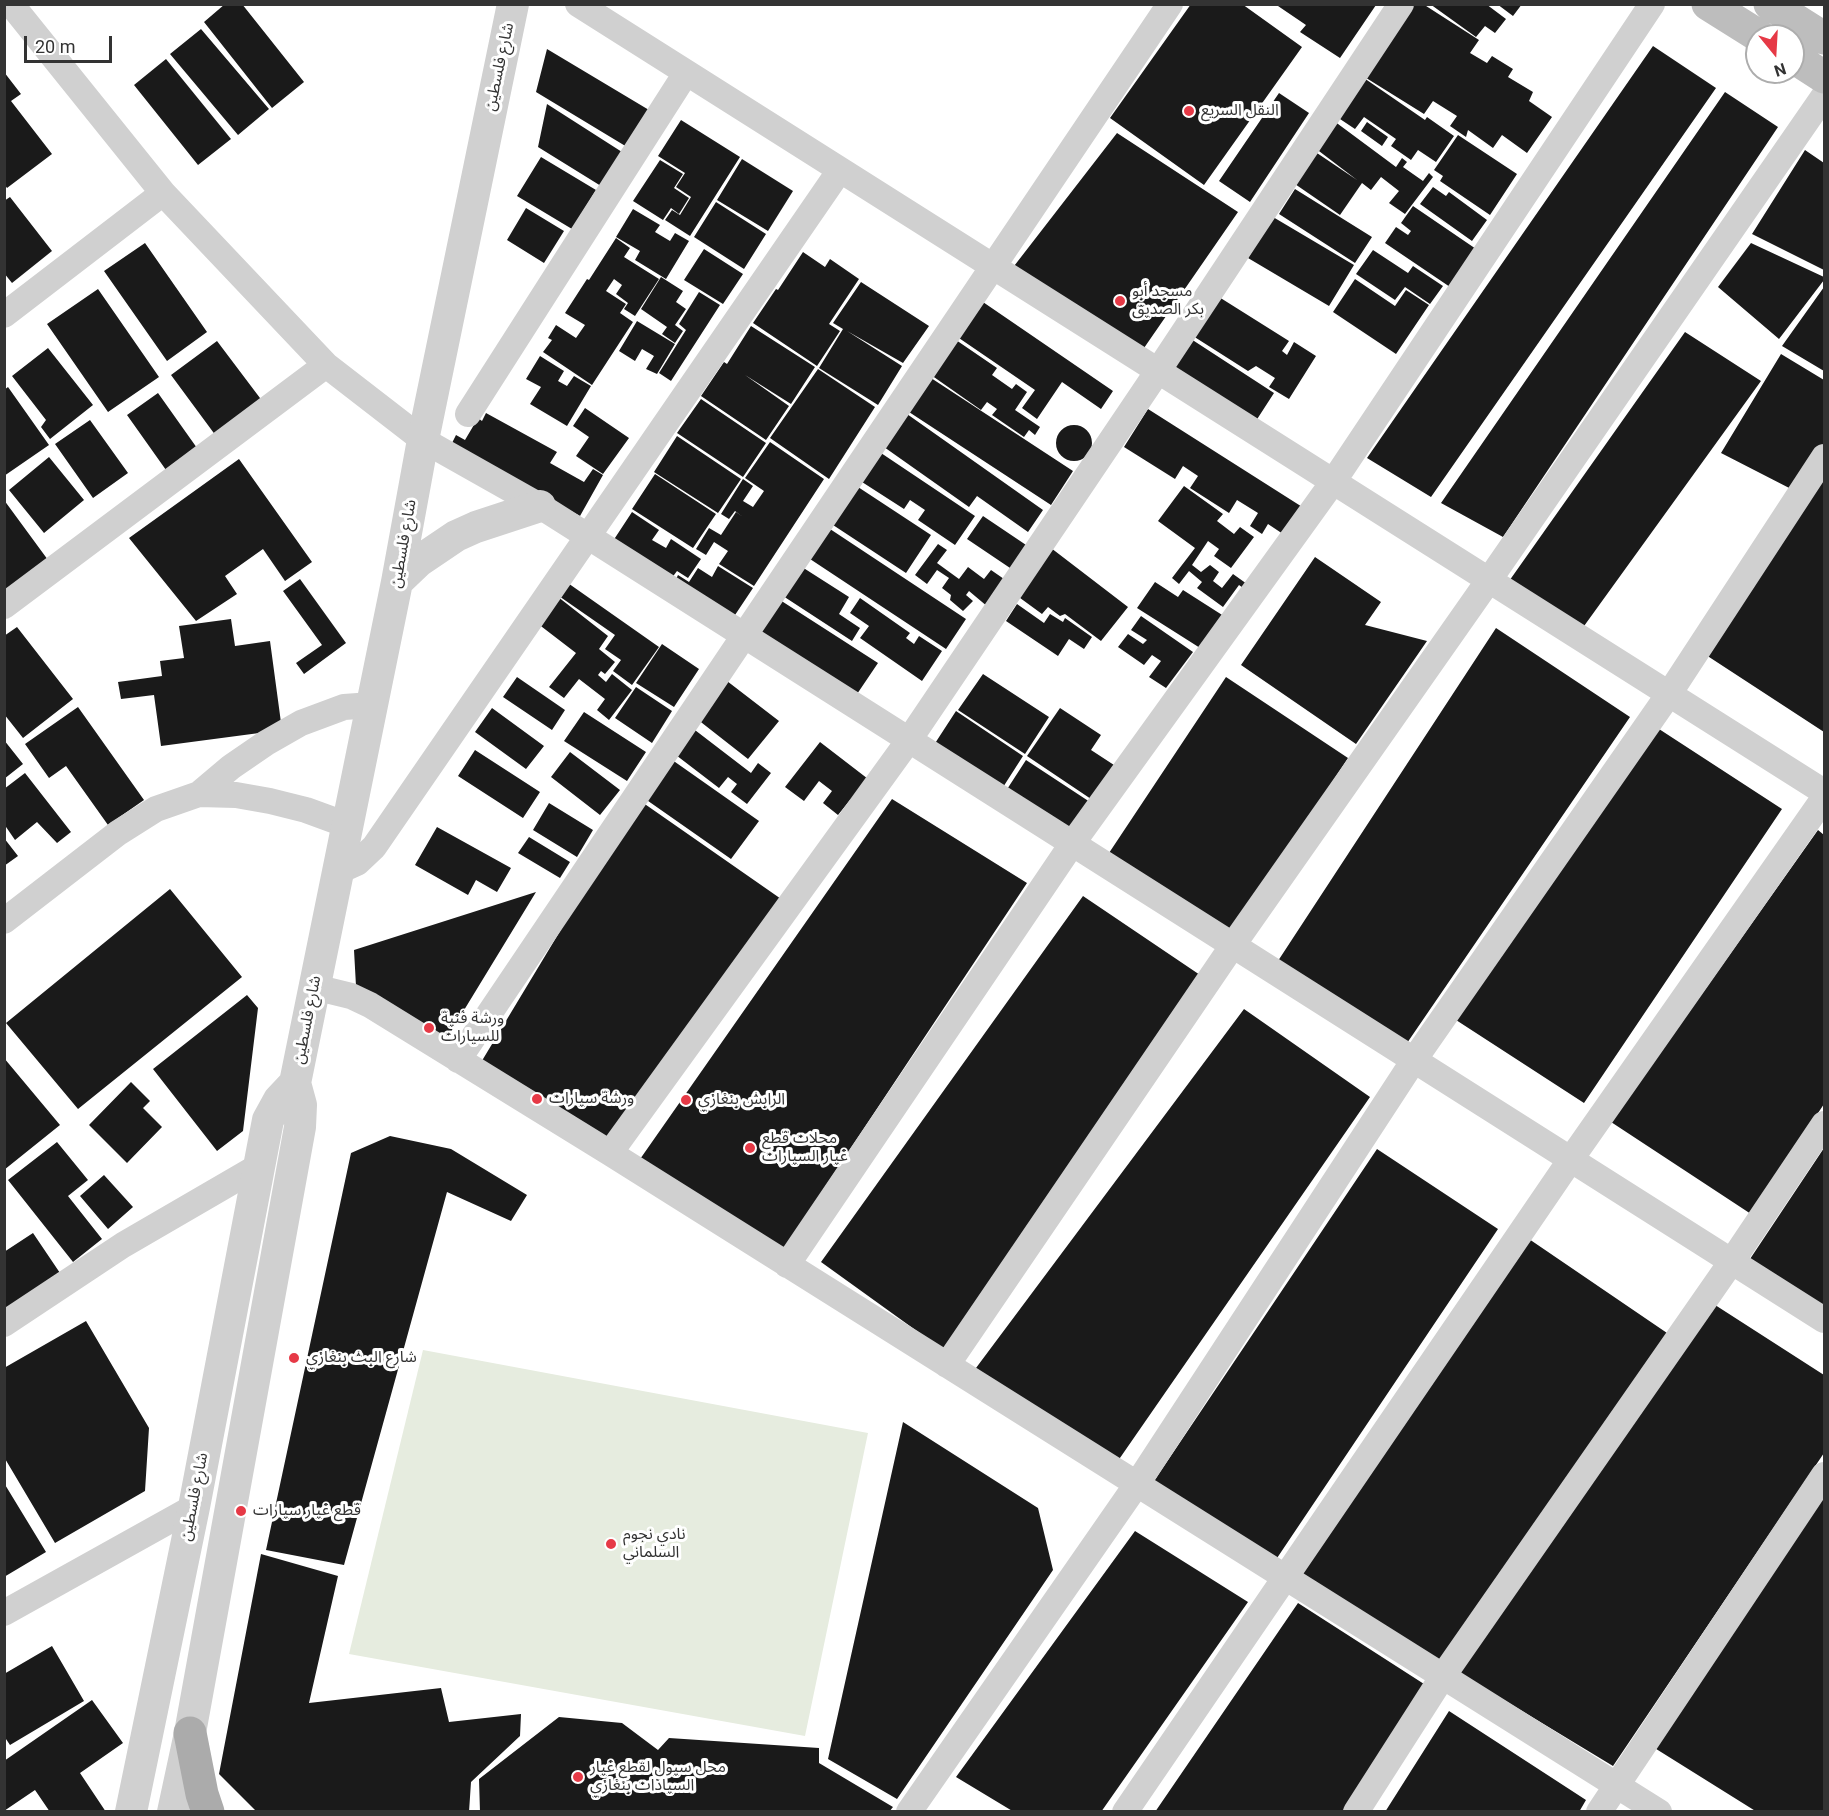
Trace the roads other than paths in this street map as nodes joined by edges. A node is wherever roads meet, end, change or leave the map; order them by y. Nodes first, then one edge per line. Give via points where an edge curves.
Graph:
1 (513, 4) edge
2 (578, 4) edge
3 (1170, 4) edge
4 (1401, 4) edge
5 (1652, 4) edge
6 (1708, 4) edge
7 (1772, 5) edge
8 (13, 19) edge
9 (1745, 27) edge
10 (1824, 38) edge
11 (1805, 64) edge
12 (686, 73) junction
13 (1824, 76) edge
14 (1824, 96) edge
15 (840, 170) junction
16 (163, 193) junction
17 (993, 267) junction
18 (4, 315) edge
19 (326, 365) junction
20 (1158, 371) junction
21 (468, 414) dead end
22 (423, 440) junction
23 (1824, 457) edge
24 (1333, 482) junction
25 (540, 506) junction
26 (587, 536) junction
27 (1489, 580) junction
28 (397, 582) junction
29 (4, 606) edge
30 (744, 636) junction
31 (1669, 694) junction
32 (372, 705) junction
33 (909, 740) junction
34 (1824, 792) edge
35 (200, 794) junction
36 (1824, 798) edge
37 (347, 825) junction
38 (1072, 844) junction
39 (337, 872) junction
40 (4, 921) edge
41 (1233, 945) junction
42 (314, 987) junction
43 (458, 1060) junction
44 (1414, 1060) junction
45 (295, 1083) junction
46 (1824, 1124) edge
47 (609, 1154) junction
48 (1571, 1159) junction
49 (259, 1166) junction
50 (1732, 1261) junction
51 (787, 1265) junction
52 (1824, 1320) edge
53 (4, 1324) edge
54 (947, 1365) junction
55 (1824, 1474) edge
56 (1137, 1484) junction
57 (194, 1508) junction
58 (1286, 1577) junction
59 (4, 1613) edge
60 (1443, 1676) junction
61 (190, 1733) junction
62 (1616, 1784) junction
63 (131, 1812) edge
64 (173, 1812) edge
65 (208, 1812) edge
66 (909, 1812) edge
67 (1125, 1812) edge
68 (1356, 1812) edge
69 (1599, 1812) edge
70 (1659, 1812) edge

1 - 22 street, شارع فلسطين
2 - 12 street
3 - 17 street
4 - 20 street
5 - 24 street
6 - 9 main road
7 - 10 main road
8 - 16 street
11 - 13 main road
12 - 15 street
12 - 21 street
14 - 27 street
15 - 17 street
15 - 26 street
16 - 18 street
16 - 19 street
17 - 20 street
17 - 30 street
19 - 22 street
19 - 29 street
20 - 24 street
20 - 33 street
22 - 25 street
22 - 28 street, شارع فلسطين
23 - 31 street
24 - 27 street
24 - 38 street
25 - 26 street
25 - 28 street via 456,536 419,561
26 - 30 street
26 - 39 street via 374,847 357,863
27 - 31 street
27 - 41 street
28 - 32 street, شارع فلسطين
30 - 33 street
30 - 43 street
31 - 34 street
31 - 44 street
32 - 35 street via 344,707 302,723 266,742
32 - 37 street, شارع فلسطين
33 - 38 street
33 - 47 street
35 - 37 street via 270,801
35 - 40 street via 156,809 118,833
36 - 48 street
37 - 39 street, شارع فلسطين
38 - 41 street
38 - 51 street
39 - 42 street, شارع فلسطين
41 - 44 street
41 - 54 street
42 - 43 street via 370,1005
42 - 45 street, شارع فلسطين
43 - 47 street
44 - 48 street
44 - 56 street
45 - 49 street, شارع فلسطين via 268,1120
45 - 61 street, شارع فلسطين via 301,1105 300,1127
46 - 50 street
47 - 51 street
48 - 50 street
48 - 58 street
49 - 53 street via 123,1245
49 - 57 street, شارع فلسطين
50 - 52 street
50 - 60 street
51 - 54 street
54 - 56 street
55 - 62 street
56 - 58 street
56 - 66 street
57 - 59 street
57 - 63 street, شارع فلسطين
58 - 60 street
58 - 67 street
60 - 62 street
60 - 68 street
61 - 64 street, شارع فلسطين
61 - 65 main road
62 - 69 street
62 - 70 street

